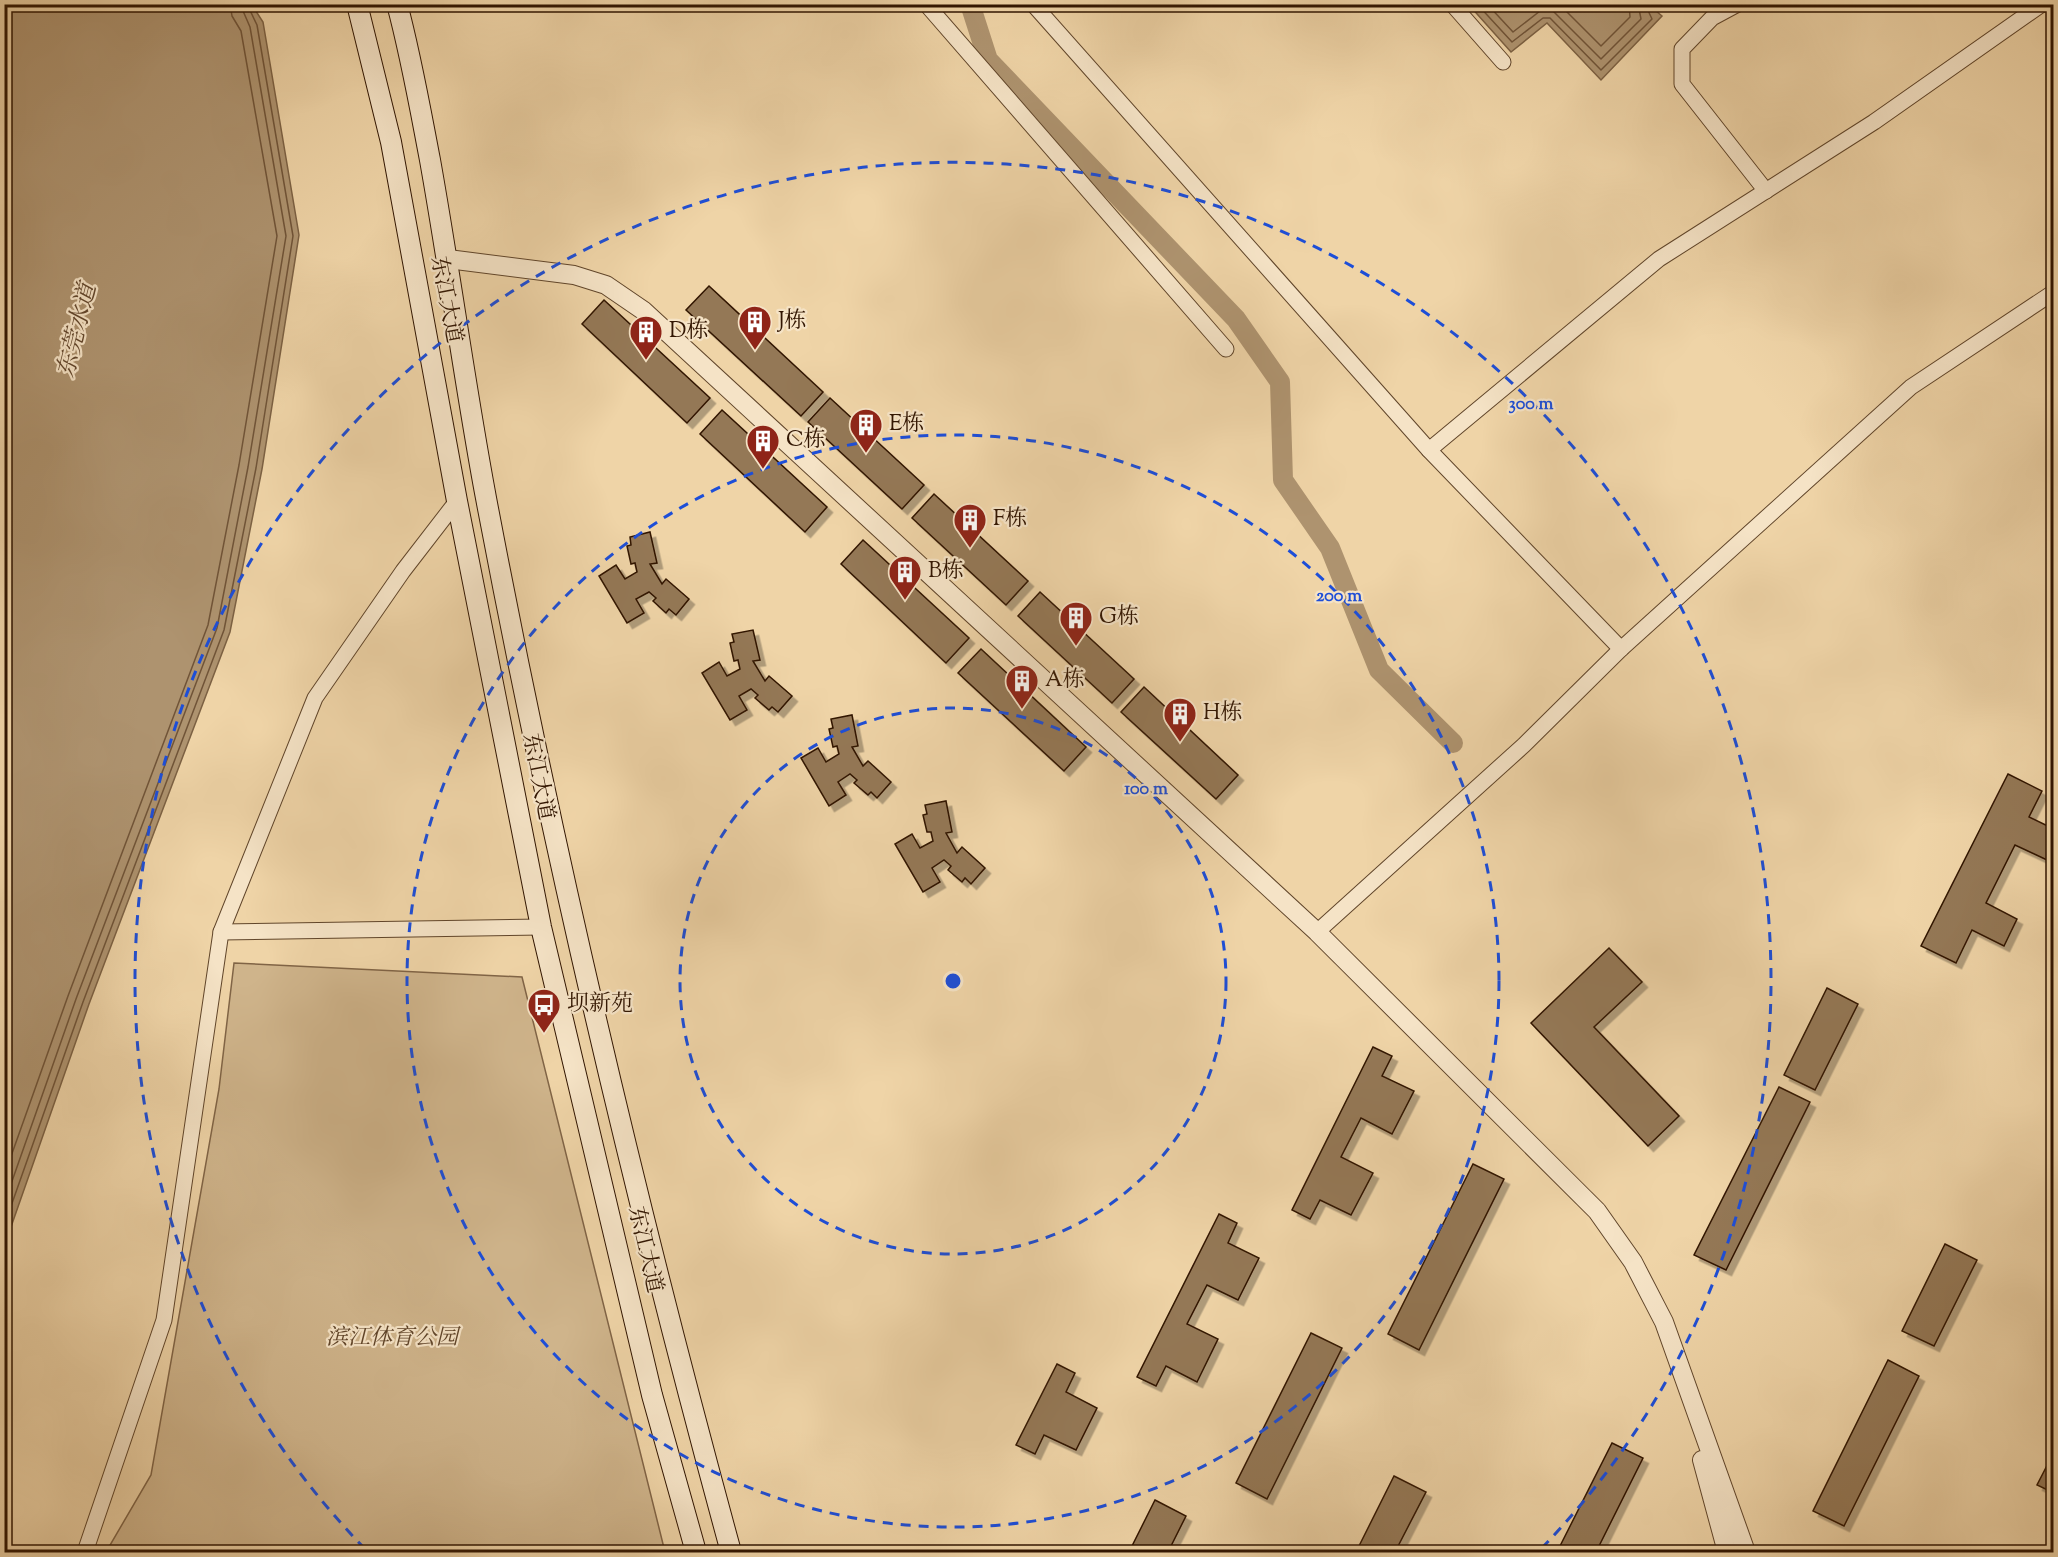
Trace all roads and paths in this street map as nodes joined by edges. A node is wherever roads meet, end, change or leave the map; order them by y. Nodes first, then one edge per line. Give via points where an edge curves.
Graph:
1 (357, 4) edge
2 (397, 4) edge
3 (1033, 4) edge
4 (1452, 4) edge
5 (1738, 4) edge
6 (2042, 4) edge
7 (931, 6) edge
8 (1503, 62) dead end
9 (1766, 191) junction
10 (448, 259) junction
11 (2054, 292) edge
12 (1226, 349) dead end
13 (1429, 450) junction
14 (457, 501) junction
15 (1620, 649) junction
16 (541, 927) junction
17 (221, 932) junction
18 (1317, 932) junction
19 (1664, 1322) junction
20 (85, 1552) edge
21 (696, 1552) edge
22 (731, 1552) edge
23 (1727, 1552) edge
24 (1746, 1552) edge

1 - 14 main road, 东江大道 via 391,142
2 - 10 main road, 东江大道
3 - 13 street
4 - 8 street
5 - 9 street via 1712,18 1682,49 1682,84
6 - 9 street via 1874,122
7 - 12 street
9 - 13 street via 1659,259
10 - 18 street via 574,275 606,285 644,311
10 - 22 main road, 东江大道 via 486,496 561,867 608,1077
11 - 15 street via 1911,387
13 - 15 street
14 - 16 main road, 东江大道
14 - 17 street via 315,698
15 - 18 street via 1524,745
16 - 17 street
16 - 21 main road, 东江大道 via 652,1395
17 - 20 street via 164,1320
18 - 19 street via 1597,1211 1633,1262
19 - 23 street
19 - 24 street

